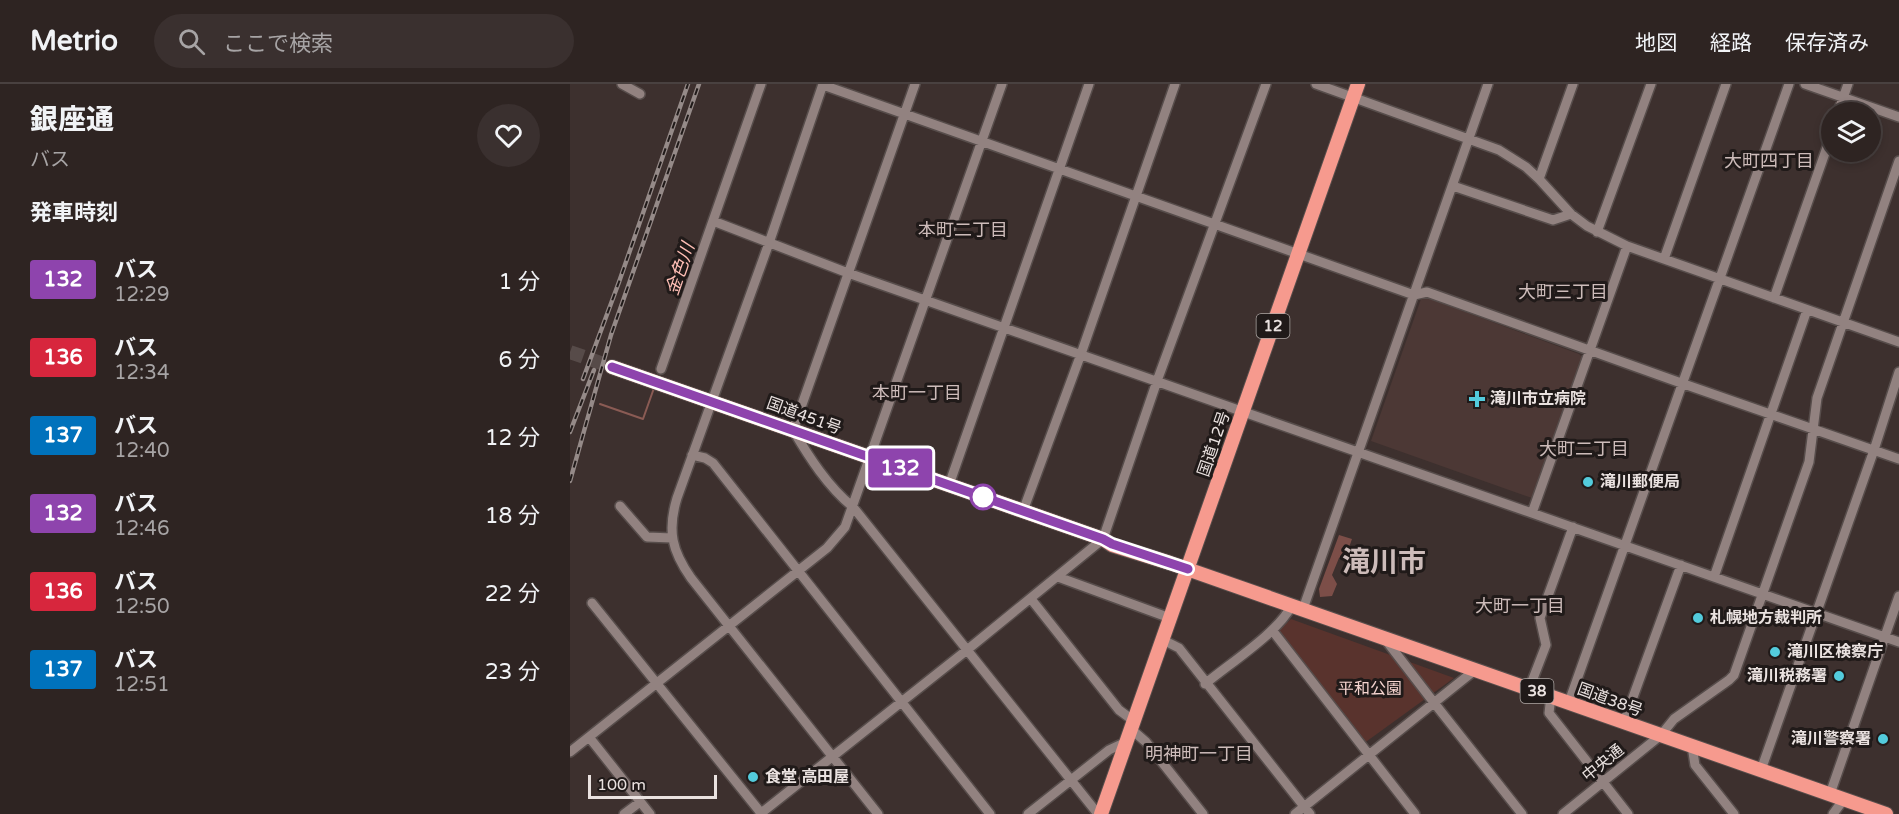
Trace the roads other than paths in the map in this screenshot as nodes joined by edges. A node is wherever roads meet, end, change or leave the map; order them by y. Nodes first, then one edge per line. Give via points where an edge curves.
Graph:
1 (622, 84) edge
2 (761, 84) edge
3 (915, 84) edge
4 (1002, 84) edge
5 (1089, 84) edge
6 (1175, 84) edge
7 (1266, 84) edge
8 (1316, 84) edge
9 (1488, 84) edge
10 (1573, 84) edge
11 (1651, 84) edge
12 (1726, 84) edge
13 (1789, 84) edge
14 (1805, 84) edge
15 (1848, 84) edge
16 (823, 85) edge
17 (1356, 91) edge
18 (640, 94) dead end
19 (1844, 97) junction
20 (1842, 102) edge
21 (903, 115) junction
22 (1899, 117) edge
23 (1469, 139) junction
24 (982, 142) junction
25 (1822, 162) edge
26 (1899, 162) edge
27 (1059, 169) junction
28 (1539, 179) junction
29 (1453, 186) junction
30 (1136, 197) junction
31 (1571, 214) junction
32 (713, 221) junction
33 (1214, 224) junction
34 (1597, 232) junction
35 (769, 243) junction
36 (1627, 246) junction
37 (1299, 254) junction
38 (1664, 259) junction
39 (848, 273) junction
40 (1720, 279) junction
41 (1414, 295) junction
42 (1774, 298) junction
43 (925, 299) junction
44 (1807, 310) junction
45 (1842, 323) junction
46 (1003, 327) junction
47 (1899, 342) edge
48 (1590, 350) junction
49 (1081, 354) junction
50 (612, 367) tunnel mouth
51 (661, 369) dead end
52 (1899, 372) edge
53 (1157, 381) junction
54 (1681, 383) junction
55 (711, 401) junction
56 (1243, 411) junction
57 (1771, 413) junction
58 (1812, 428) junction
59 (793, 430) junction
60 (1874, 450) junction
61 (1359, 451) junction
62 (692, 455) junction
63 (870, 458) junction
64 (1899, 459) edge
65 (949, 485) junction
66 (620, 506) dead end
67 (853, 507) junction
68 (1023, 511) junction
69 (1533, 513) junction
70 (1573, 527) junction
71 (672, 538) junction
72 (1103, 539) junction
73 (1624, 545) junction
74 (1681, 565) junction
75 (1188, 569) junction
76 (798, 571) junction
77 (1714, 576) junction
78 (1058, 577) junction
79 (1762, 594) junction
80 (1899, 596) edge
81 (1031, 599) junction
82 (592, 603) dead end
83 (1298, 607) junction
84 (1817, 613) junction
85 (1170, 618) junction
86 (729, 626) junction
87 (1272, 630) junction
88 (1885, 637) junction
89 (1385, 638) junction
90 (1163, 640) junction
91 (1899, 642) edge
92 (967, 650) junction
93 (1475, 670) junction
94 (657, 683) junction
95 (1205, 684) junction
96 (1529, 688) junction
97 (1551, 696) junction
98 (902, 702) junction
99 (1569, 702) junction
100 (1435, 704) junction
101 (1624, 723) junction
102 (1131, 730) junction
103 (1661, 735) junction
104 (589, 737) junction
105 (1692, 746) junction
106 (570, 752) edge
107 (832, 756) junction
108 (1369, 756) junction
109 (1761, 770) junction
110 (1070, 780) junction
111 (1603, 783) junction
112 (1837, 796) junction
113 (640, 802) junction
114 (1307, 810) edge
115 (624, 814) edge
116 (650, 814) edge
117 (761, 814) edge
118 (878, 814) edge
119 (990, 814) edge
120 (1028, 814) edge
121 (1099, 814) edge
122 (1203, 814) edge
123 (1295, 814) edge
124 (1415, 814) edge
125 (1522, 814) edge
126 (1563, 814) edge
127 (1628, 814) edge
128 (1734, 814) edge
129 (1833, 814) edge
130 (1886, 814) edge

1 - 18 street
2 - 32 street
3 - 21 street
4 - 24 street
5 - 27 street
6 - 30 street
7 - 33 street
8 - 17 street
9 - 23 street
10 - 28 street
11 - 34 street
12 - 38 street
13 - 40 street
14 - 19 street
15 - 19 street
16 - 21 street
16 - 35 street
17 - 23 street
17 - 37 highway, 国道12号 / 12
19 - 20 street
19 - 22 street
21 - 24 street
21 - 39 street
23 - 28 street via 1499,150
23 - 29 street
24 - 27 street
24 - 43 street
25 - 42 street
26 - 45 street, 中央通
27 - 30 street
27 - 46 street
28 - 31 street
29 - 31 street via 1553,220
29 - 41 street
30 - 33 street
30 - 49 street
31 - 34 street
32 - 35 street
32 - 51 street
33 - 37 street
33 - 53 street
34 - 36 street
35 - 39 street
35 - 55 street
36 - 38 street
36 - 48 street
37 - 41 street
37 - 56 highway, 国道12号 / 12
38 - 40 street
39 - 43 street
39 - 59 street
40 - 42 street
40 - 54 street
41 - 48 street via 1427,292
41 - 61 street
42 - 44 street
43 - 46 street
43 - 63 street
44 - 45 street
44 - 57 street
45 - 47 street
45 - 58 street, 中央通 via 1817,398
46 - 49 street
46 - 65 street
48 - 54 street
48 - 69 street
49 - 53 street
49 - 68 street
50 - 55 highway, 国道451号
52 - 60 street
53 - 56 street
53 - 72 street
54 - 57 street
54 - 73 street
55 - 59 highway, 国道451号
55 - 62 street
56 - 61 street
56 - 75 highway, 国道12号 / 12
57 - 58 street
57 - 77 street
58 - 60 street
58 - 79 street, 中央通 via 1809,462
59 - 63 highway, 国道451号
59 - 67 street via 842,498
60 - 64 street
60 - 84 street
61 - 69 street
61 - 83 street
62 - 71 street via 673,510
62 - 76 street via 713,463
63 - 65 highway, 国道451号
63 - 67 street
65 - 68 highway, 国道451号
66 - 71 street via 648,537
67 - 76 street via 837,538
67 - 92 street
68 - 72 highway, 国道451号
69 - 70 street
70 - 73 street
70 - 96 street via 1540,618 1546,645
71 - 86 street via 683,566
72 - 75 highway, 国道451号
72 - 78 street
73 - 74 street
73 - 99 street
74 - 77 street
74 - 101 street
75 - 83 highway, 国道38号 / 38
75 - 85 highway, 国道12号 / 12
76 - 86 street
76 - 98 street
77 - 79 street
78 - 81 street
78 - 85 street
79 - 84 street
79 - 103 street, 中央通 via 1734,675 1674,720
80 - 88 street
81 - 92 street
81 - 102 street
82 - 94 street
83 - 87 street
83 - 89 highway, 国道38号 / 38
84 - 88 street
84 - 109 street
85 - 90 highway, 国道12号 / 12
86 - 94 street
86 - 107 street
87 - 95 street
87 - 108 street
88 - 91 street
88 - 112 street
89 - 93 highway, 国道38号 / 38
89 - 100 street
90 - 95 street via 1179,648
90 - 102 highway, 国道12号 / 12
92 - 98 street
92 - 110 street
93 - 96 highway, 国道38号 / 38
93 - 100 street
94 - 104 street
94 - 117 street
95 - 114 street
96 - 97 highway, 国道38号 / 38
97 - 99 highway, 国道38号 / 38
97 - 111 street via 1549,713
98 - 107 street
98 - 119 street
99 - 101 highway, 国道38号 / 38
100 - 108 street
100 - 125 street
101 - 103 highway, 国道38号 / 38
102 - 110 street
102 - 121 highway, 国道12号 / 12
102 - 122 street via 1146,742
103 - 105 highway, 国道38号 / 38
103 - 111 street, 中央通
104 - 106 street
104 - 113 street
105 - 109 highway, 国道38号 / 38
105 - 128 street via 1695,765
107 - 117 street
107 - 118 street
108 - 114 street
108 - 124 street
109 - 112 highway, 国道38号 / 38
110 - 120 street
110 - 121 street
111 - 126 street, 中央通
111 - 127 street
112 - 129 street
112 - 130 highway, 国道38号 / 38
113 - 115 street
113 - 116 street
114 - 123 street

